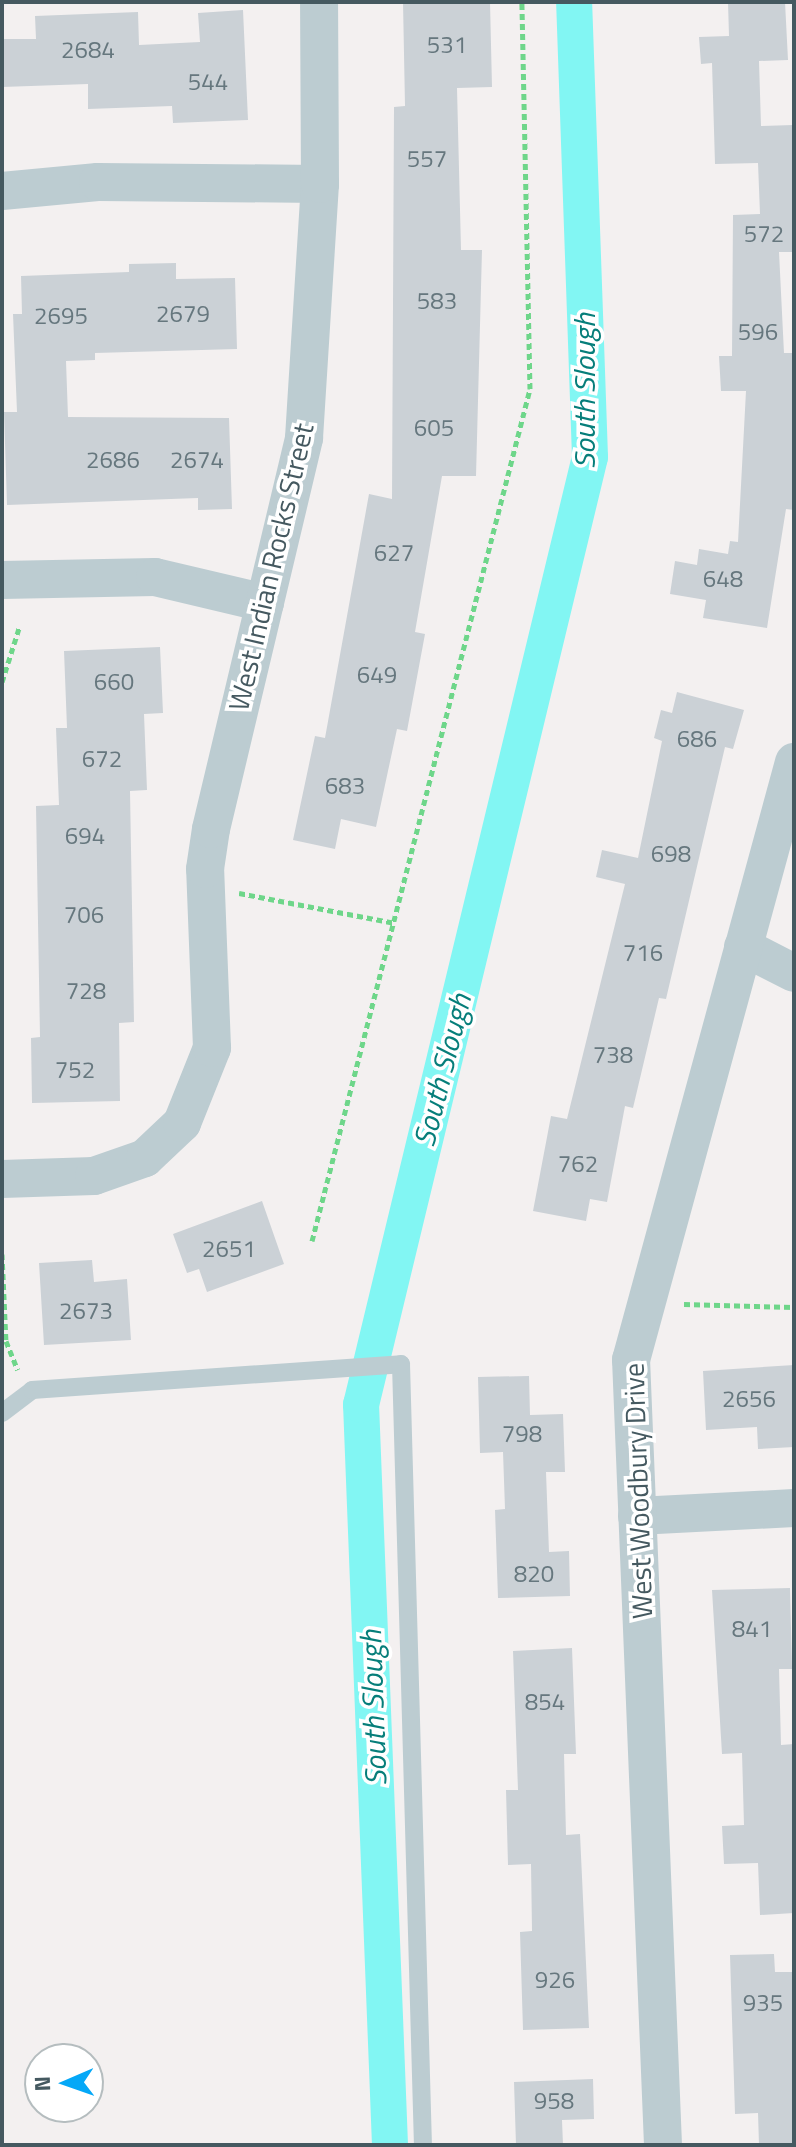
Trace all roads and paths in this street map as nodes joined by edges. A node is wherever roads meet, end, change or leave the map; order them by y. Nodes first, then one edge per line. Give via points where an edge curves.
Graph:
1 (319, 2) edge
2 (522, 2) edge
3 (320, 184) junction
4 (2, 191) edge
5 (2, 580) edge
6 (265, 603) junction
7 (19, 628) dead end
8 (2, 682) edge
9 (794, 762) edge
10 (206, 890) junction
11 (395, 923) junction
12 (743, 947) junction
13 (794, 973) edge
14 (2, 1179) edge
15 (312, 1241) dead end
16 (2, 1254) edge
17 (648, 1293) junction
18 (794, 1307) edge
19 (18, 1370) dead end
20 (2, 1413) edge
21 (794, 1508) edge
22 (637, 1516) junction
23 (423, 2145) edge
24 (663, 2145) edge

1 - 3 street, West Indian Rocks Street
2 - 11 path via 530,389
3 - 4 street via 98,182
3 - 6 street, West Indian Rocks Street via 304,438
5 - 6 street via 155,577
6 - 10 street, West Indian Rocks Street via 211,829
7 - 8 path
9 - 12 street, West Woodbury Drive
10 - 11 path
10 - 14 street, West Indian Rocks Street via 212,1048 182,1123 145,1158 94,1176
11 - 15 path
12 - 13 street
12 - 17 street, West Woodbury Drive
16 - 19 path via 6,1341
17 - 18 path via 701,1309
17 - 22 street, West Woodbury Drive via 631,1360
20 - 23 lane via 32,1390 401,1364
21 - 22 street
22 - 24 street, West Woodbury Drive

